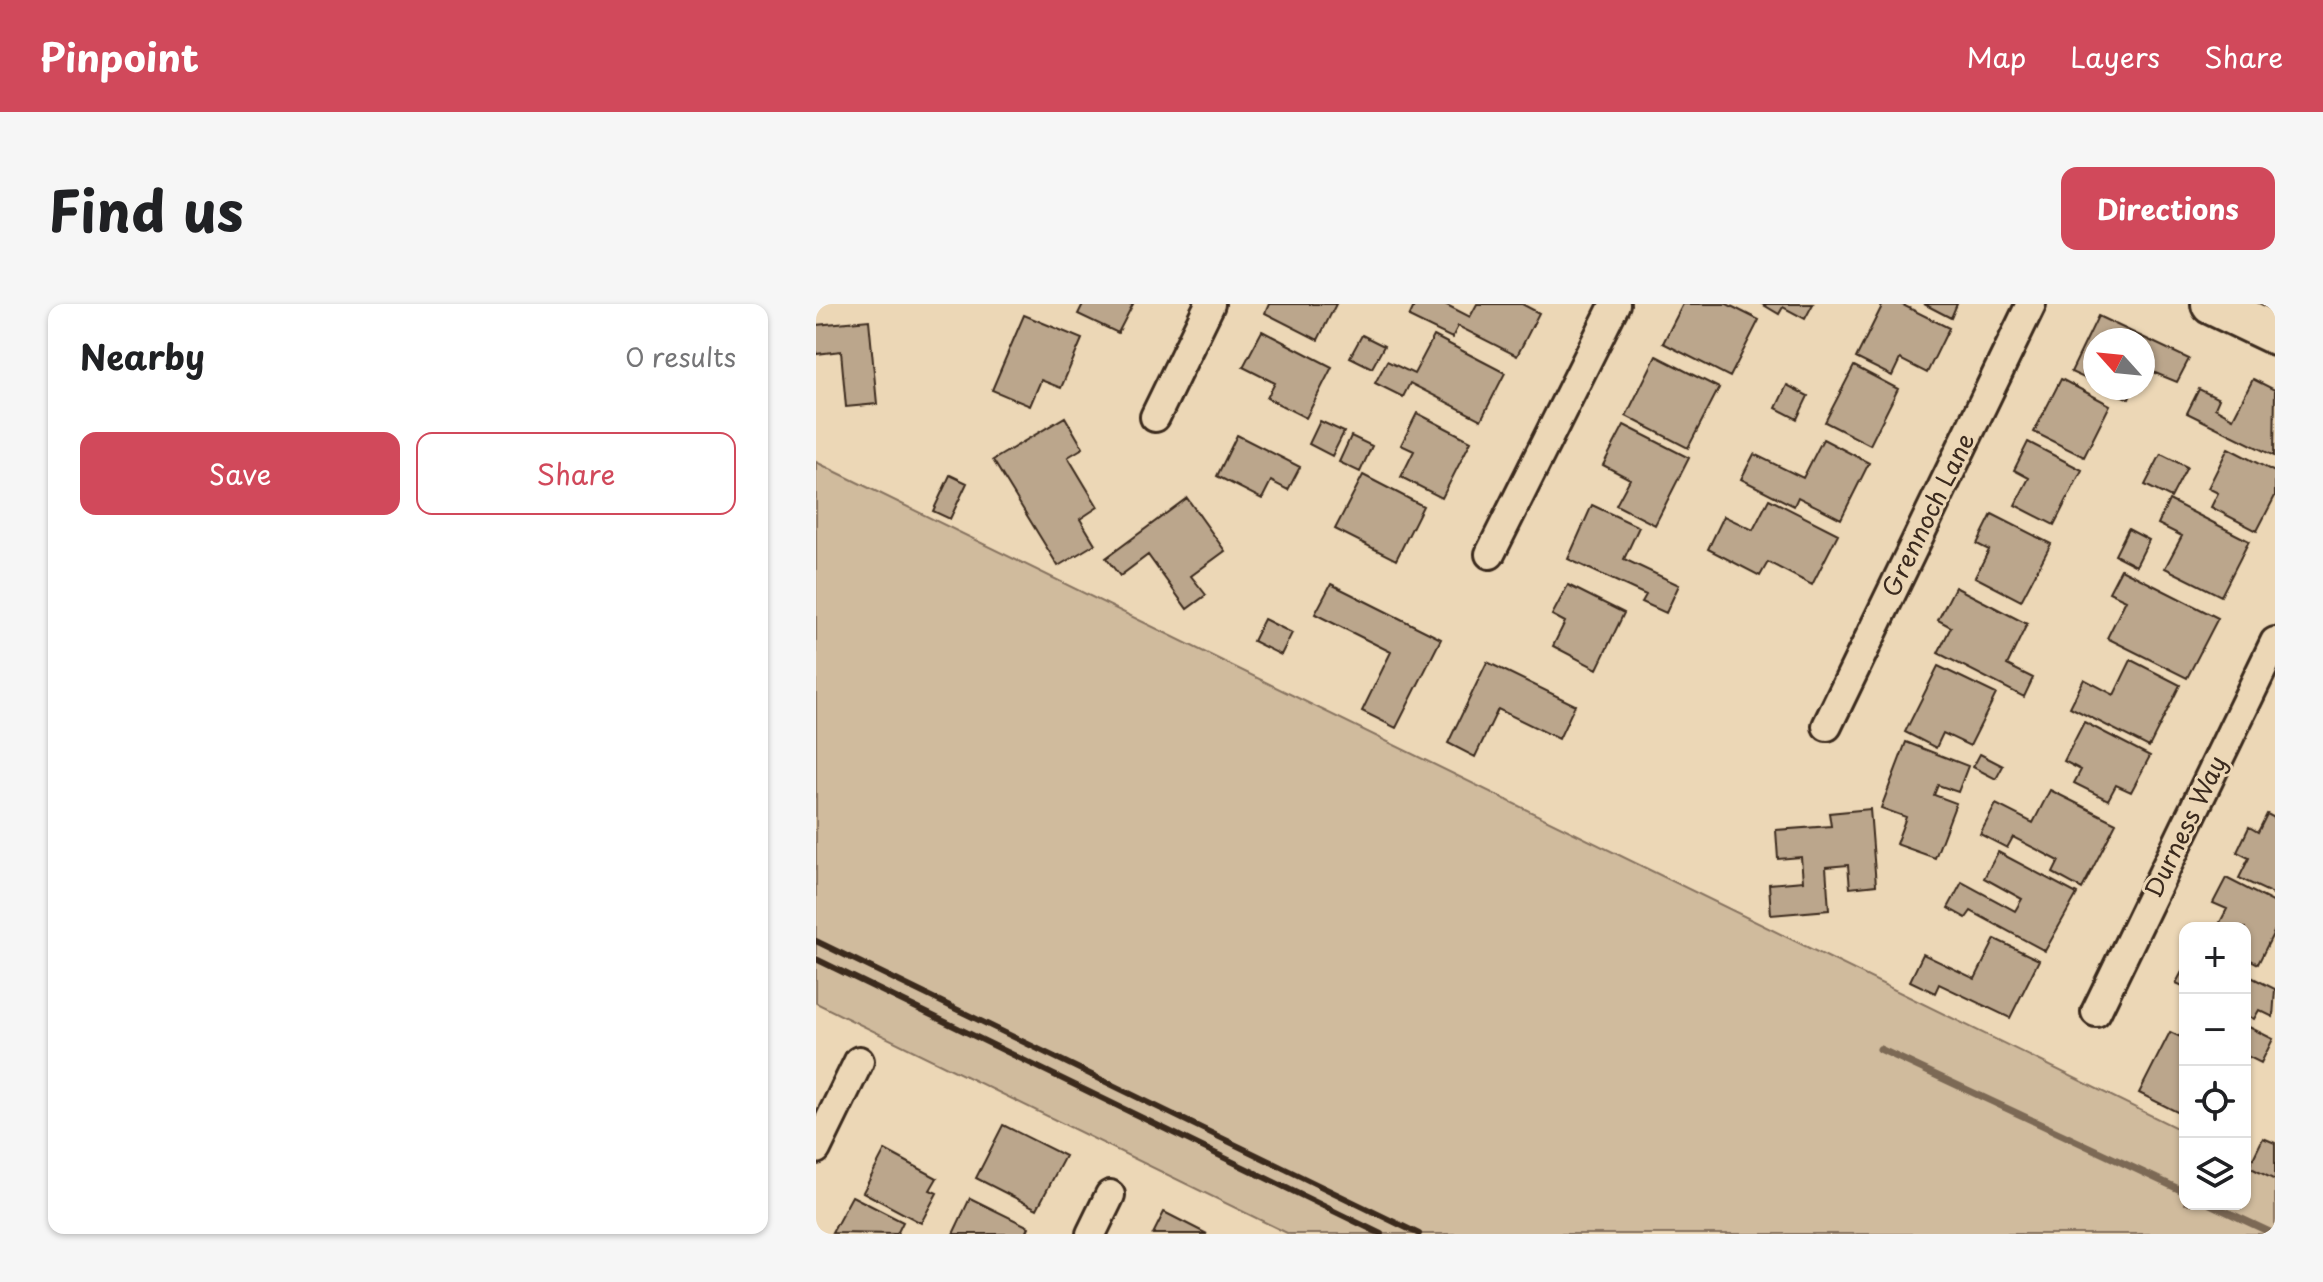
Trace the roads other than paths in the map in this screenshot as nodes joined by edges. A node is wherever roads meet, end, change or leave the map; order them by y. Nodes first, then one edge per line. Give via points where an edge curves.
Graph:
1 (1210, 304) edge
2 (1615, 304) edge
3 (2031, 304) edge
4 (2212, 304) edge
5 (2275, 334) edge
6 (1155, 417) dead end
7 (1490, 554) dead end
8 (2275, 642) edge
9 (1827, 726) dead end
10 (2096, 1012) dead end
11 (859, 1061) dead end
12 (816, 1149) edge
13 (1110, 1195) dead end
14 (1091, 1234) edge

1 - 6 street
2 - 7 street
3 - 9 street, Grennoch Lane
4 - 5 street
8 - 10 street, Durness Way
11 - 12 street
13 - 14 street

